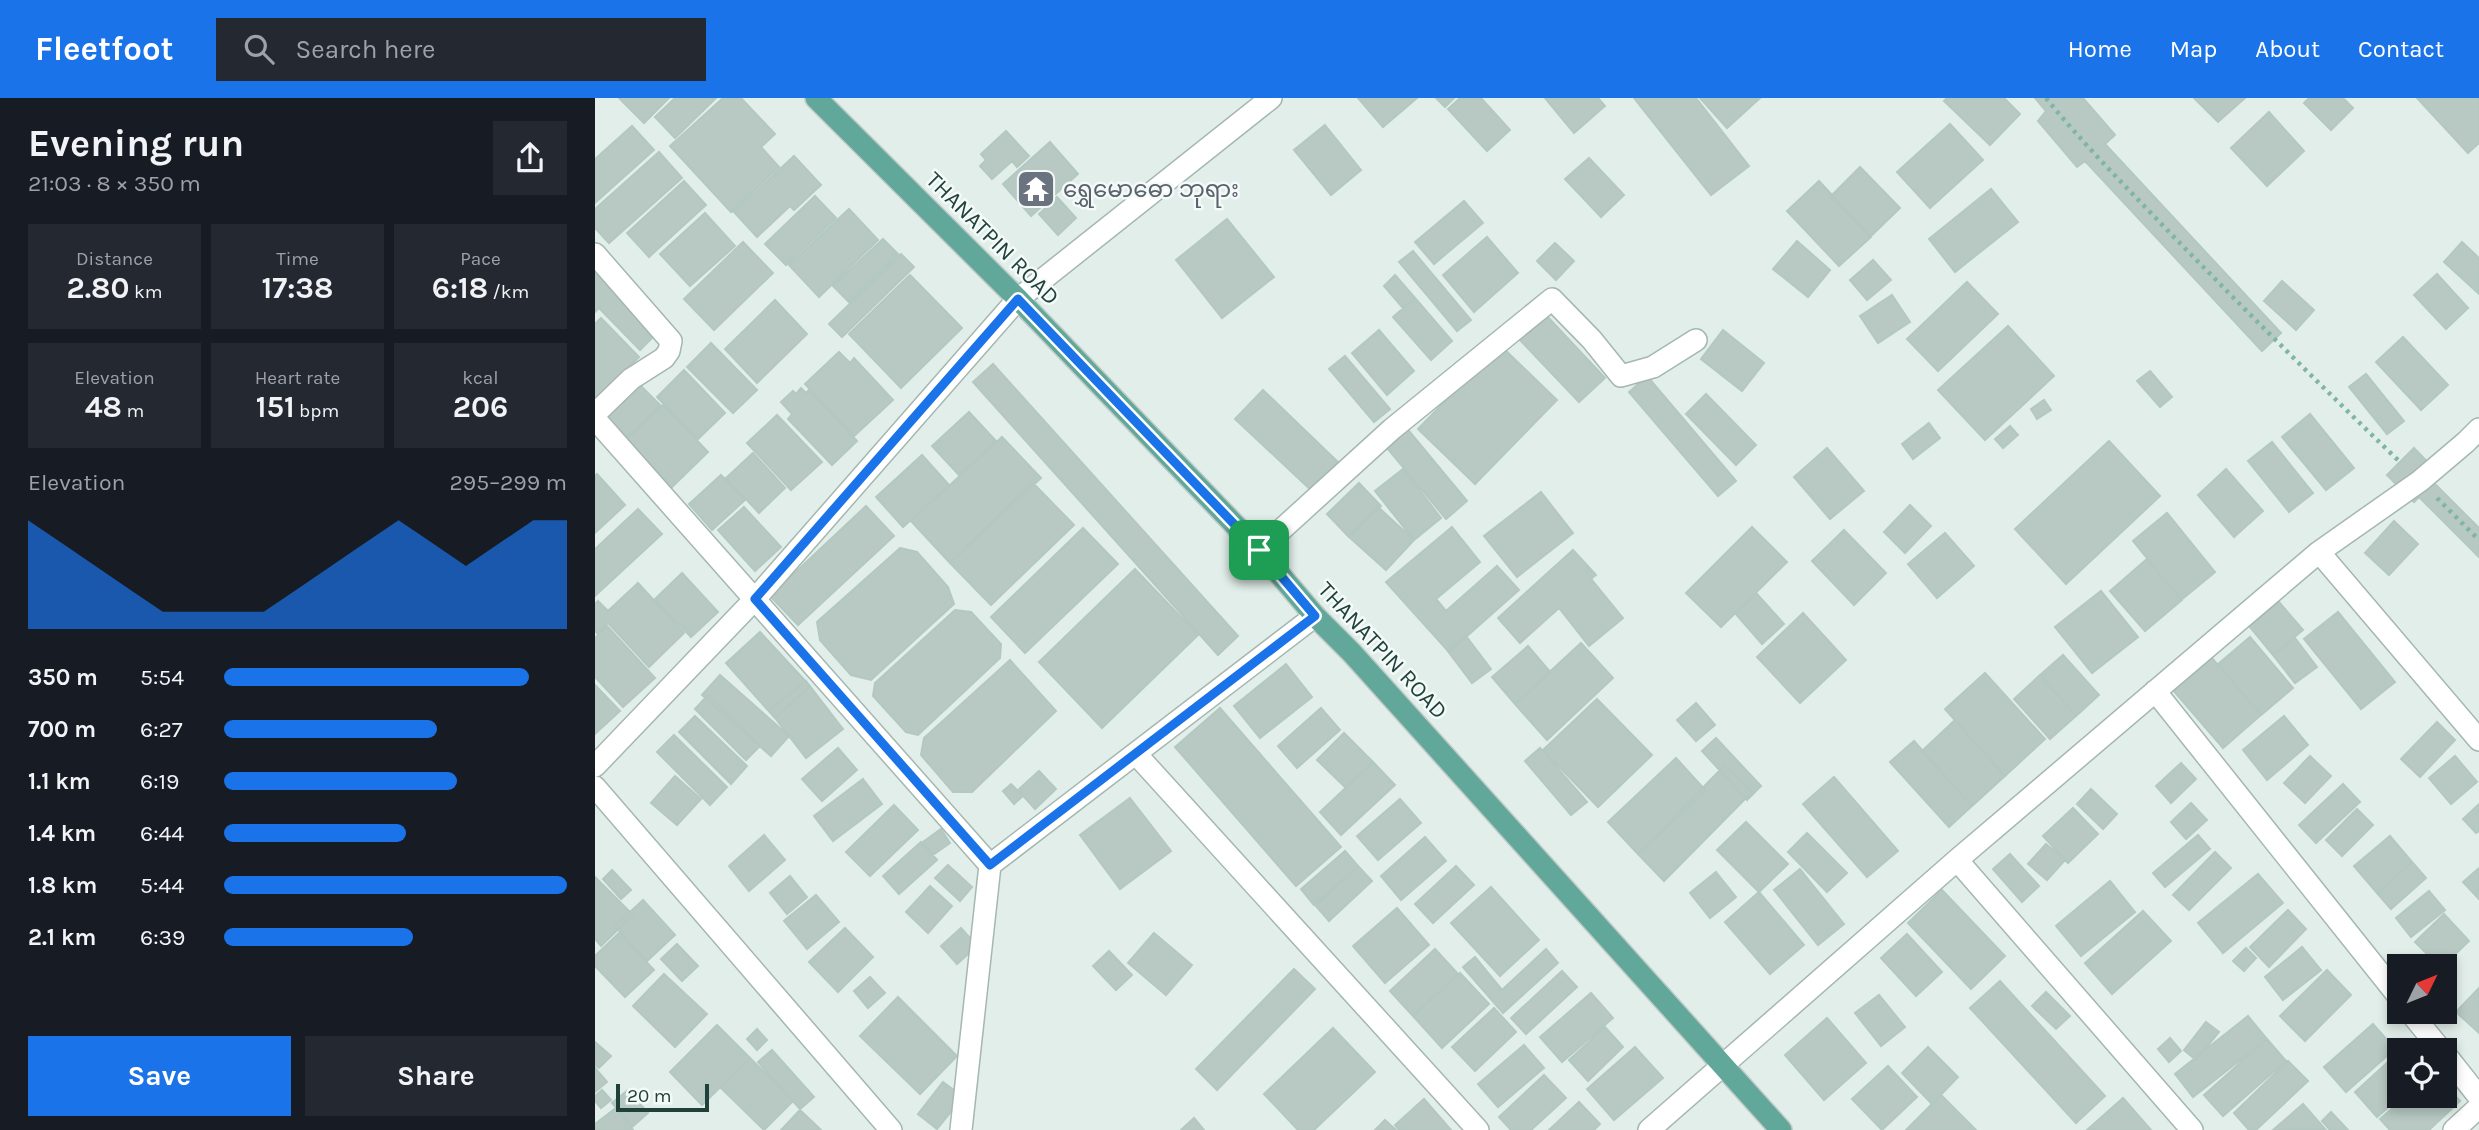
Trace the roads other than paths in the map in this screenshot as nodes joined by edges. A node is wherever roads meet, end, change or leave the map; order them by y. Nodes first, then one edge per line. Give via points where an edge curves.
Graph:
1 (816, 98) edge
2 (1271, 98) edge
3 (595, 254) edge
4 (1018, 299) junction
5 (1696, 340) dead end
6 (595, 417) edge
7 (2479, 429) edge
8 (1259, 550) junction
9 (2319, 552) junction
10 (755, 599) junction
11 (1315, 616) junction
12 (2155, 691) junction
13 (2479, 740) edge
14 (1136, 754) junction
15 (595, 766) edge
16 (595, 787) edge
17 (1957, 860) junction
18 (990, 865) junction
19 (2387, 983) edge
20 (2420, 1024) edge
21 (2431, 1038) edge
22 (1723, 1064) junction
23 (2457, 1069) edge
24 (2479, 1097) edge
25 (2479, 1108) edge
26 (891, 1130) edge
27 (961, 1130) edge
28 (1478, 1130) edge
29 (1649, 1130) edge
30 (1781, 1130) edge
31 (2192, 1130) edge
32 (2454, 1130) edge

1 - 4 main road, THANATPIN ROAD
2 - 4 street
3 - 6 street via 671,341 664,358 631,379
4 - 8 main road, THANATPIN ROAD
4 - 10 street
5 - 8 street via 1653,367 1621,376 1552,299 1392,429
6 - 10 street
7 - 9 street via 2420,481
8 - 11 main road, THANATPIN ROAD
9 - 12 street
9 - 13 street
10 - 15 street
10 - 18 street
11 - 14 street
11 - 22 main road, THANATPIN ROAD
12 - 17 street
12 - 19 street
14 - 18 street
14 - 28 street
16 - 26 street
17 - 22 street
17 - 31 street
18 - 27 street
20 - 21 street
22 - 29 street
22 - 30 main road, THANATPIN ROAD
23 - 24 street
25 - 32 street

